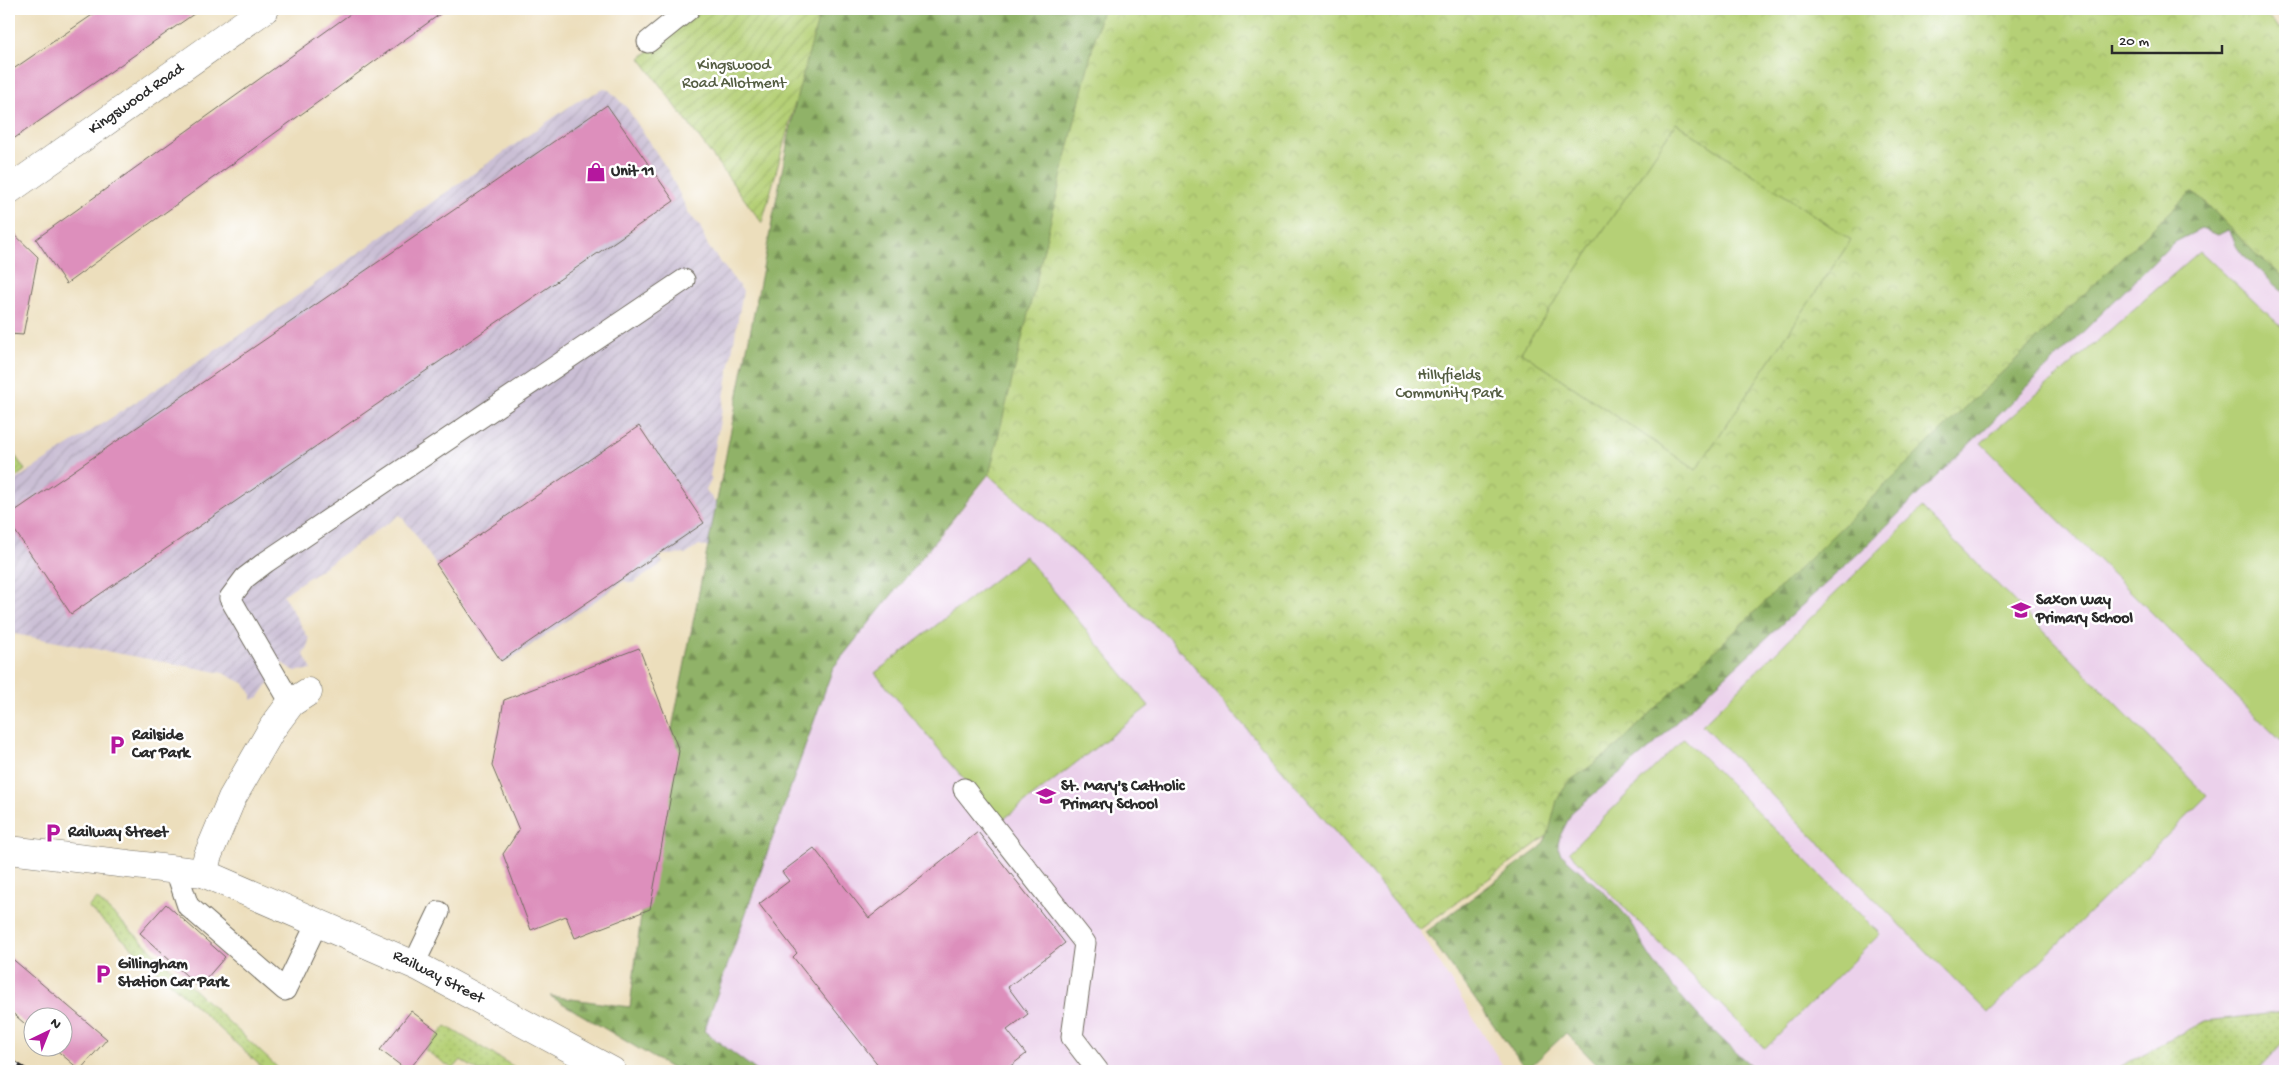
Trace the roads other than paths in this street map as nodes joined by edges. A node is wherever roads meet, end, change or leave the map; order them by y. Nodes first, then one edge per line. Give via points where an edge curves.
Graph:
1 (689, 9) edge
2 (261, 10) edge
3 (648, 42) dead end
4 (9, 190) edge
5 (684, 280) dead end
6 (299, 697) joint
7 (964, 789) dead end
8 (9, 850) edge
9 (176, 870) junction
10 (203, 873) junction
11 (439, 912) dead end
12 (318, 921) junction
13 (414, 964) junction
14 (612, 1071) edge
15 (1098, 1071) edge

1 - 3 lane
2 - 4 street, Kingswood Road
5 - 6 lane via 245,578 230,598
6 - 10 street via 273,726 232,798
7 - 15 lane via 1085,943 1072,1038
8 - 9 street, Railway Street
9 - 10 street, Railway Street
9 - 12 lane via 188,906 285,990
10 - 12 street, Railway Street
11 - 13 lane
12 - 13 street, Railway Street
13 - 14 street, Railway Street

